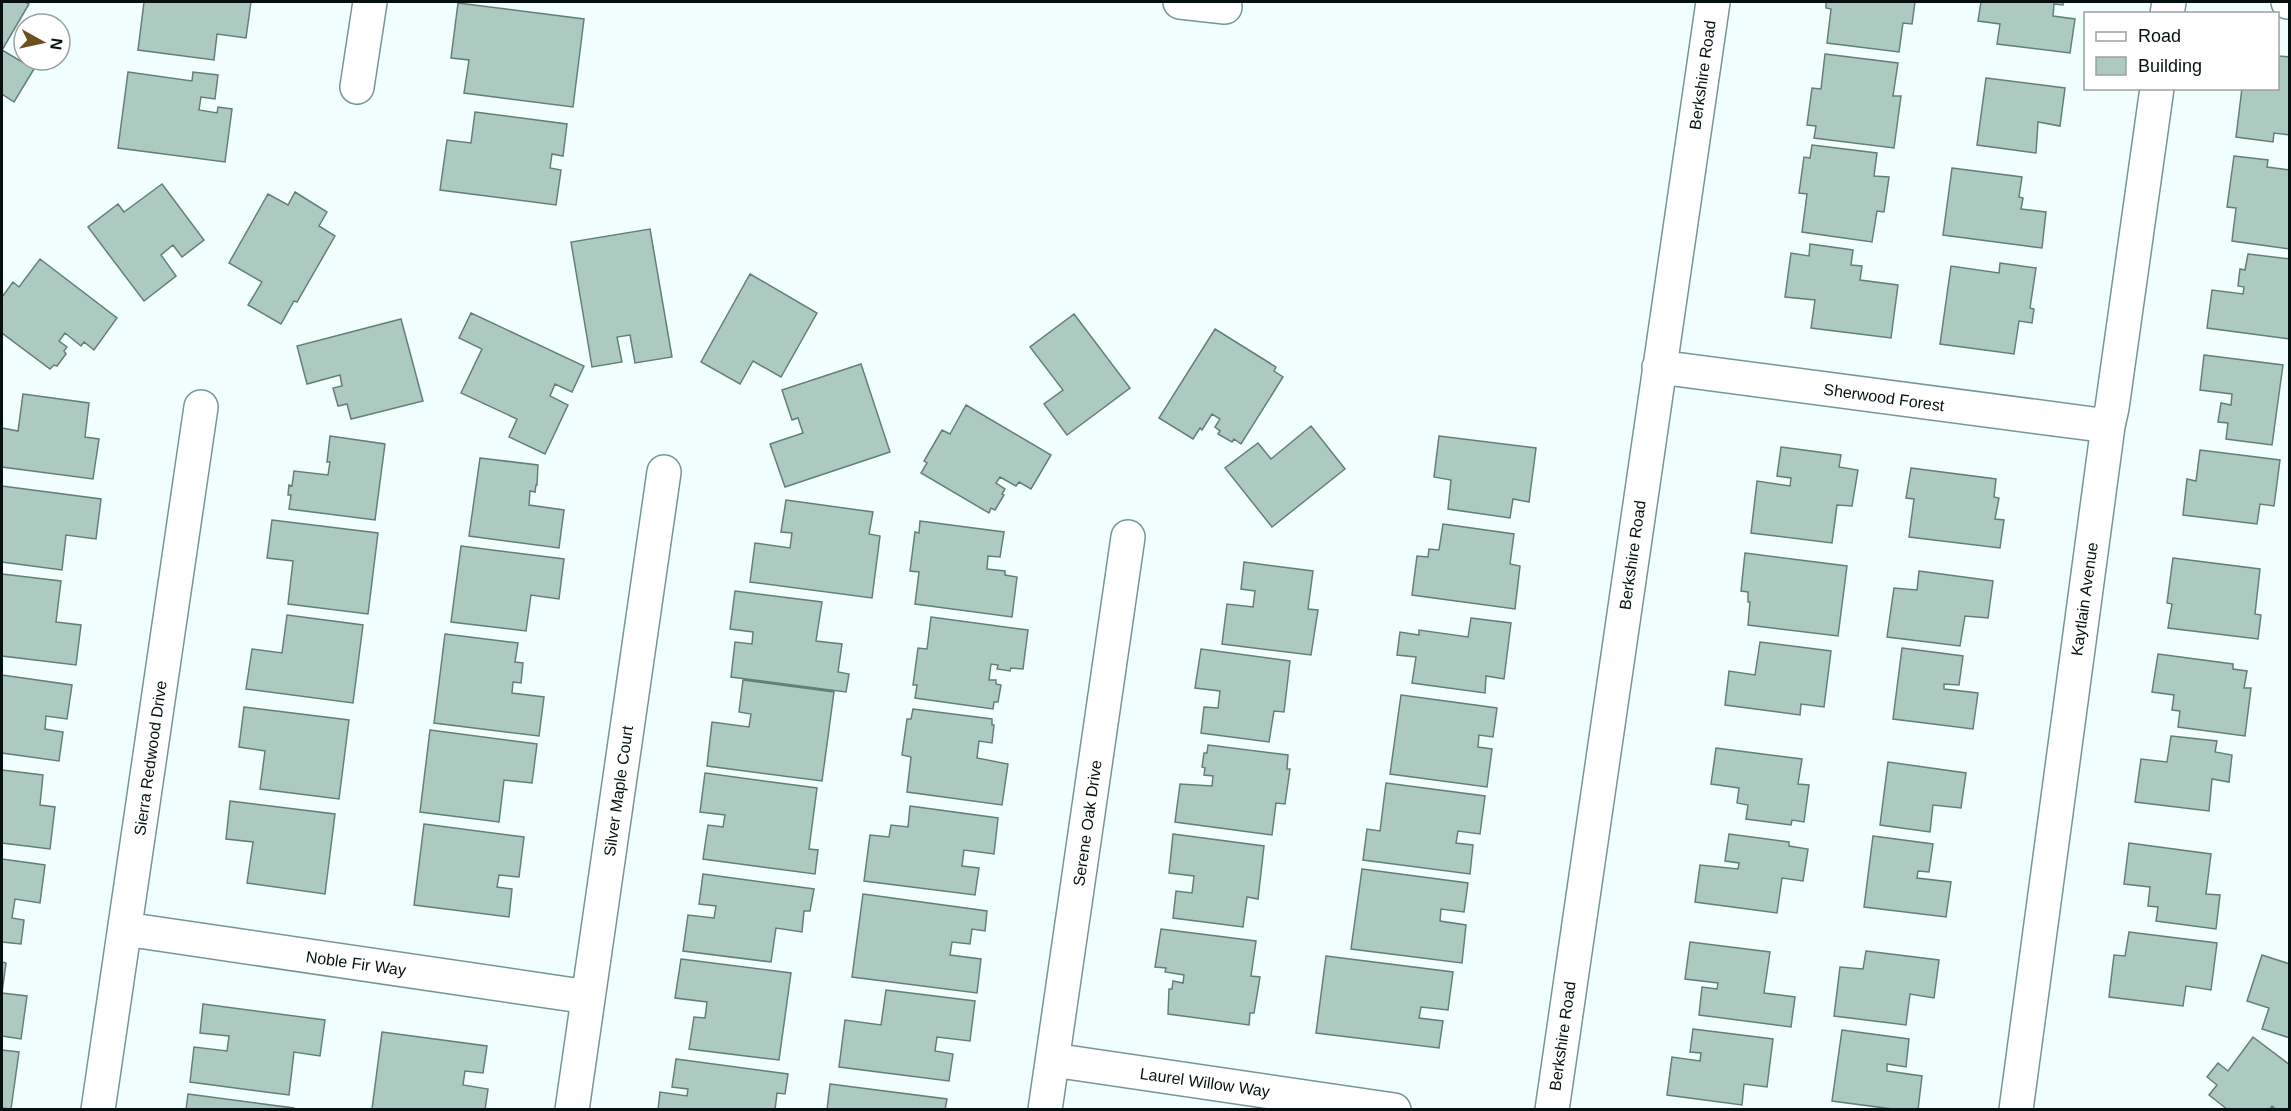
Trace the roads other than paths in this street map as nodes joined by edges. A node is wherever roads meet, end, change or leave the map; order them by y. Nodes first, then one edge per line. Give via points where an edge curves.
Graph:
1 (370, 2) edge
2 (1180, 2) edge
3 (1713, 2) edge
4 (1225, 7) dead end
5 (357, 87) dead end
6 (2157, 90) edge
7 (1659, 367) junction
8 (201, 407) dead end
9 (2108, 426) junction
10 (664, 472) dead end
11 (1128, 537) dead end
12 (124, 929) junction
13 (588, 997) junction
14 (1053, 1060) junction
15 (98, 1110) edge
16 (572, 1110) edge
17 (1045, 1110) edge
18 (1394, 1110) edge
19 (1552, 1110) edge
20 (2016, 1110) edge

1 - 5 street
2 - 4 street
3 - 7 street, Berkshire Road
6 - 9 street, Kaytlain Avenue
7 - 9 street, Sherwood Forest
7 - 19 street, Berkshire Road
8 - 12 street, Sierra Redwood Drive
9 - 20 street, Kaytlain Avenue
10 - 13 street, Silver Maple Court
11 - 14 street, Serene Oak Drive
12 - 13 street, Noble Fir Way
12 - 15 street, Sierra Redwood Drive
13 - 16 street, Silver Maple Court
14 - 17 street, Serene Oak Drive
14 - 18 street, Laurel Willow Way

